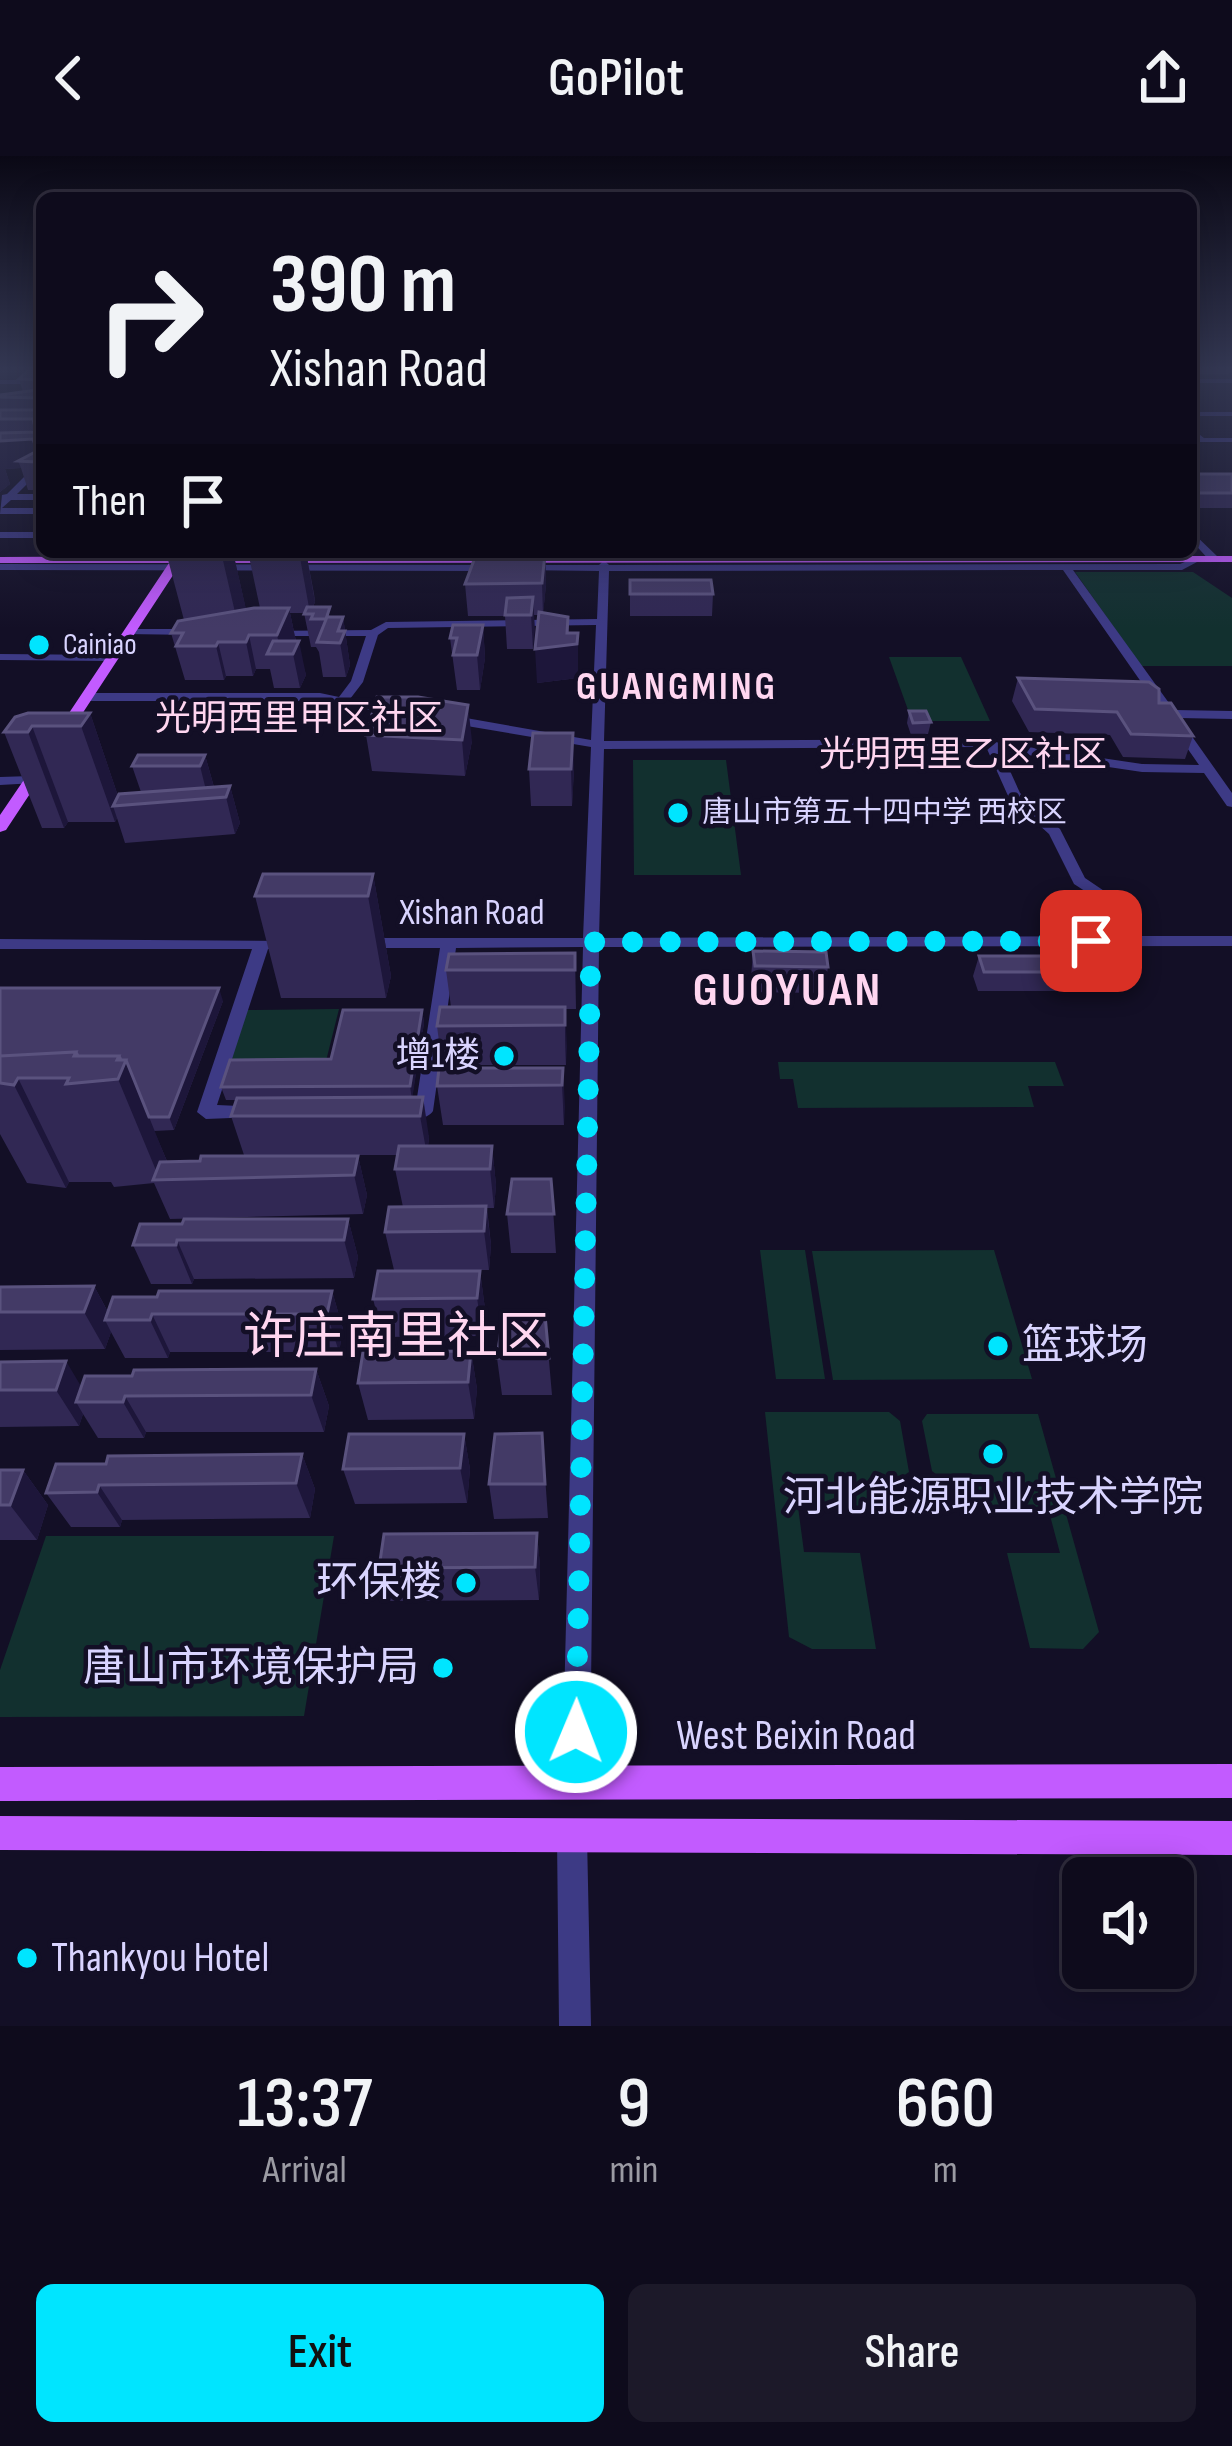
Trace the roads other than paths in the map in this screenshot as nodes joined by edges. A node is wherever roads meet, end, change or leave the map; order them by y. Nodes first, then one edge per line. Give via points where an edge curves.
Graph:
1 (21, 464) edge
2 (36, 464) edge
3 (36, 478) edge
4 (36, 498) edge
5 (2, 503) edge
6 (36, 510) edge
7 (0, 525) edge
8 (36, 525) edge
9 (0, 535) edge
10 (36, 535) edge
11 (1197, 541) edge
12 (178, 558) edge
13 (1130, 558) edge
14 (1214, 559) junction
15 (1190, 561) junction
16 (1232, 561) edge
17 (0, 562) edge
18 (603, 565) junction
19 (1066, 567) junction
20 (602, 622) junction
21 (129, 632) junction
22 (212, 632) edge
23 (258, 632) edge
24 (374, 633) junction
25 (0, 657) edge
26 (112, 658) junction
27 (86, 697) junction
28 (341, 701) junction
29 (412, 713) edge
30 (1170, 714) junction
31 (1232, 715) edge
32 (436, 717) edge
33 (599, 745) junction
34 (992, 745) junction
35 (1208, 769) junction
36 (0, 781) edge
37 (31, 781) junction
38 (1232, 802) edge
39 (0, 827) edge
40 (1131, 941) junction
41 (1232, 941) edge
42 (591, 942) junction
43 (332, 943) edge
44 (449, 943) junction
45 (0, 944) edge
46 (262, 944) junction
47 (309, 944) edge
48 (382, 1111) edge
49 (274, 1112) edge
50 (1232, 1781) edge
51 (576, 1783) junction
52 (0, 1784) edge
53 (0, 1833) edge
54 (572, 1837) junction
55 (1232, 1838) edge
56 (575, 2026) edge

1 - 2 street
3 - 5 street via 21,480
4 - 5 street
5 - 6 street
7 - 8 street
9 - 10 street
11 - 14 street
12 - 17 main road
12 - 18 main road
12 - 21 main road
13 - 15 main road
14 - 15 main road
14 - 16 main road
15 - 16 main road
15 - 18 main road
15 - 19 street
18 - 19 street
18 - 20 street
19 - 30 street
20 - 24 street via 400,623
20 - 33 street
21 - 22 street
21 - 26 main road
23 - 24 street
24 - 28 street via 357,682
25 - 26 street
26 - 27 main road
27 - 28 street
27 - 37 main road
28 - 29 street
30 - 31 street
30 - 35 street
32 - 33 street
33 - 34 street
33 - 42 street
34 - 35 street
34 - 40 street via 1014,795 1054,832 1079,880 1114,904
35 - 38 street
36 - 37 street
37 - 39 main road
40 - 41 street, Xishan Road
40 - 42 street, Xishan Road
42 - 44 street, Xishan Road
42 - 51 street
43 - 44 street, Xishan Road
44 - 48 street via 424,1111
45 - 46 street
46 - 47 street
46 - 49 street via 206,1112
50 - 51 main road, West Beixin Road
51 - 52 main road, West Beixin Road
53 - 54 main road
54 - 55 main road
54 - 56 street

